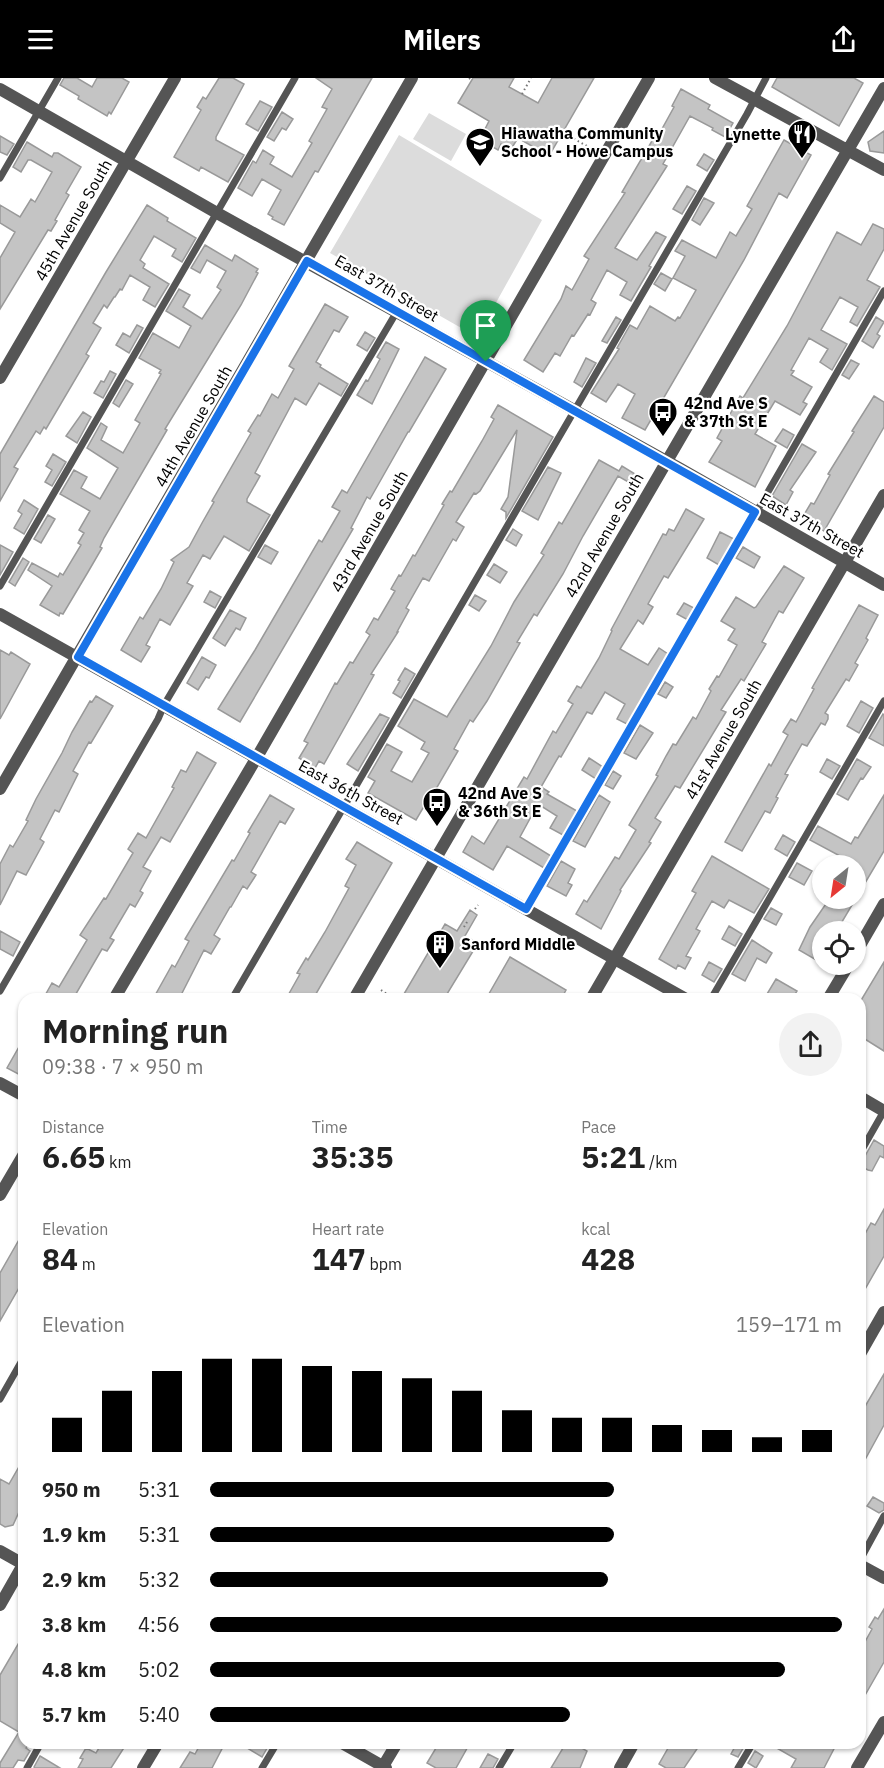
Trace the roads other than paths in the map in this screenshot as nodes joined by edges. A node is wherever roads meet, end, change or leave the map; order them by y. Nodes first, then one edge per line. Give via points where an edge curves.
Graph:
1 (58, 78) edge
2 (175, 78) edge
3 (295, 78) edge
4 (412, 78) edge
5 (649, 78) edge
6 (716, 78) edge
7 (766, 78) edge
8 (884, 88) edge
9 (0, 89) edge
10 (754, 100) junction
11 (38, 112) junction
12 (847, 149) junction
13 (127, 162) junction
14 (884, 170) edge
15 (0, 177) edge
16 (217, 213) junction
17 (307, 261) junction
18 (884, 291) edge
19 (396, 313) junction
20 (486, 362) junction
21 (0, 378) edge
22 (574, 411) junction
23 (665, 462) junction
24 (884, 495) edge
25 (755, 512) junction
26 (844, 563) junction
27 (884, 585) edge
28 (0, 586) edge
29 (0, 614) edge
30 (78, 657) junction
31 (884, 701) edge
32 (164, 705) junction
33 (257, 758) junction
34 (0, 789) edge
35 (344, 807) junction
36 (436, 858) junction
37 (884, 904) edge
38 (526, 909) junction
39 (866, 935) edge
40 (614, 959) junction
41 (842, 975) edge
42 (0, 991) edge
43 (118, 993) edge
44 (236, 993) edge
45 (357, 993) edge
46 (594, 993) edge
47 (675, 993) edge
48 (714, 993) edge
49 (832, 993) edge
50 (0, 1083) edge
51 (18, 1093) edge
52 (866, 1100) edge
53 (884, 1111) edge
54 (866, 1142) edge
55 (18, 1164) edge
56 (0, 1195) edge
57 (884, 1312) edge
58 (866, 1344) edge
59 (18, 1368) edge
60 (0, 1399) edge
61 (884, 1516) edge
62 (866, 1549) edge
63 (0, 1551) edge
64 (18, 1561) edge
65 (866, 1568) edge
66 (18, 1574) edge
67 (884, 1578) edge
68 (0, 1605) edge
69 (884, 1722) edge
70 (38, 1749) edge
71 (154, 1749) edge
72 (273, 1749) edge
73 (352, 1749) edge
74 (394, 1749) edge
75 (510, 1749) edge
76 (631, 1749) edge
77 (749, 1749) edge
78 (27, 1768) edge
79 (143, 1768) edge
80 (262, 1768) edge
81 (384, 1768) edge
82 (499, 1768) edge
83 (620, 1768) edge
84 (738, 1768) edge
85 (857, 1768) edge

1 - 11 lane
2 - 13 street, 45th Avenue South
3 - 16 lane
4 - 17 street, 44th Avenue South
5 - 20 street, 43rd Avenue South
6 - 10 street
7 - 10 lane
8 - 12 street, 42nd Avenue South
9 - 11 street, East 37th Street
10 - 12 street
10 - 22 lane
11 - 13 street, East 37th Street
11 - 15 lane
12 - 14 street
12 - 23 street, 42nd Avenue South
13 - 16 street, East 37th Street
13 - 21 street, 45th Avenue South
16 - 17 street, East 37th Street
16 - 28 lane
17 - 19 street, East 37th Street
17 - 30 street, 44th Avenue South
18 - 25 lane
19 - 20 street, East 37th Street
19 - 32 lane
20 - 22 street, East 37th Street
20 - 33 street, 43rd Avenue South
22 - 23 street, East 37th Street
22 - 35 lane
23 - 25 street, East 37th Street
23 - 36 street, 42nd Avenue South
24 - 26 street, 41st Avenue South
25 - 26 street, East 37th Street
25 - 38 lane
26 - 27 street, East 37th Street
26 - 40 street, 41st Avenue South
29 - 30 street, East 36th Street
30 - 32 street, East 36th Street
30 - 34 street, 44th Avenue South
31 - 48 lane
32 - 33 street, East 36th Street
32 - 42 lane
33 - 35 street, East 36th Street
33 - 43 street, 43rd Avenue South
35 - 36 street, East 36th Street
35 - 44 lane
36 - 38 street, East 36th Street
36 - 45 street, 42nd Avenue South
37 - 39 street
38 - 40 street, East 36th Street
40 - 46 street, 41st Avenue South
40 - 47 street, East 36th Street
41 - 49 street
50 - 51 street
52 - 53 street
53 - 54 lane
55 - 56 street
57 - 58 street
59 - 60 lane
61 - 62 lane
63 - 64 street
65 - 67 street
66 - 68 street
69 - 85 street
70 - 78 lane
71 - 79 street
72 - 80 lane
73 - 81 street
74 - 81 street
75 - 82 lane
76 - 83 street
77 - 84 lane

